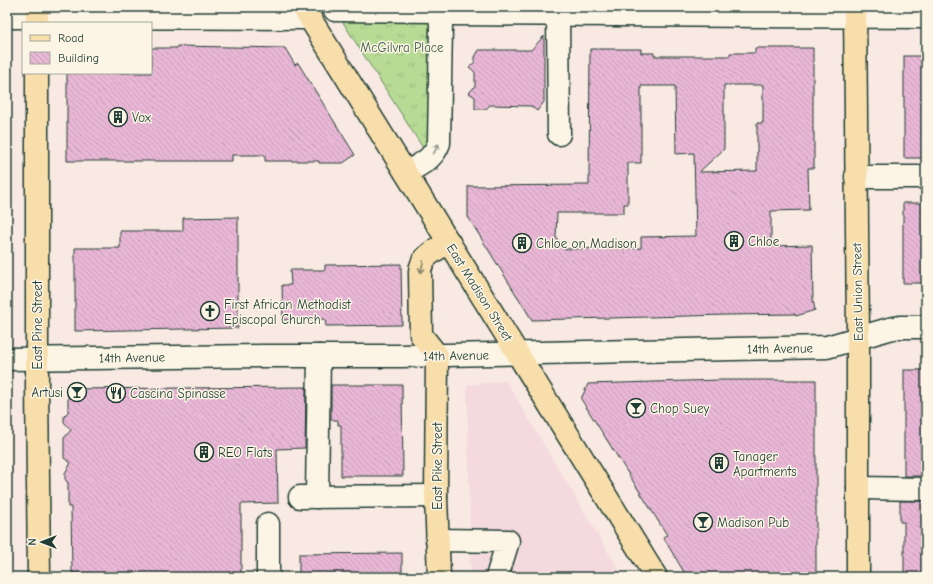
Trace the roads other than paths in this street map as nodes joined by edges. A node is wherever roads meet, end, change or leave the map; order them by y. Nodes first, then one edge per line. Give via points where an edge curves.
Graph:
1 (438, 9) edge
2 (335, 10) dead end
3 (855, 12) edge
4 (307, 13) edge
5 (558, 15) junction
6 (37, 16) edge
7 (7, 17) edge
8 (926, 17) edge
9 (37, 74) edge
10 (559, 134) dead end
11 (406, 173) junction
12 (856, 177) junction
13 (926, 177) edge
14 (449, 242) junction
15 (926, 327) edge
16 (858, 337) junction
17 (518, 353) junction
18 (437, 355) junction
19 (319, 356) junction
20 (37, 358) junction
21 (7, 359) edge
22 (858, 488) junction
23 (926, 489) edge
24 (436, 496) junction
25 (268, 524) dead end
26 (437, 540) junction
27 (39, 577) edge
28 (268, 577) edge
29 (439, 577) edge
30 (497, 577) edge
31 (656, 577) edge
32 (858, 577) edge

1 - 2 street
1 - 5 street via 453,14
11 -> 1 street via 431,158 439,143 441,25
3 - 5 street
3 - 8 street
3 - 12 main road, East Union Street
4 - 6 street
4 - 11 main road, East Madison Street
5 - 10 street
6 - 7 street
9 - 20 main road, East Pine Street
11 - 14 main road, East Madison Street
12 - 13 street
12 - 16 main road, East Union Street
14 - 17 main road, East Madison Street
14 -> 18 main road via 426,257 421,263 420,271 421,335
15 - 16 street, 14th Avenue via 894,328
16 - 17 street, 14th Avenue via 827,347
16 - 22 main road, East Union Street
17 - 18 street, 14th Avenue
17 - 31 main road, East Madison Street
18 - 19 street, 14th Avenue
18 - 24 main road, East Pike Street
19 - 20 street, 14th Avenue
19 - 24 street via 308,497
20 - 21 street, 14th Avenue
20 - 27 main road, East Pine Street
22 - 23 street
22 - 32 main road, East Union Street
24 - 26 main road, East Pike Street
25 - 28 street
26 - 29 main road, East Pike Street
26 - 30 street via 508,541

